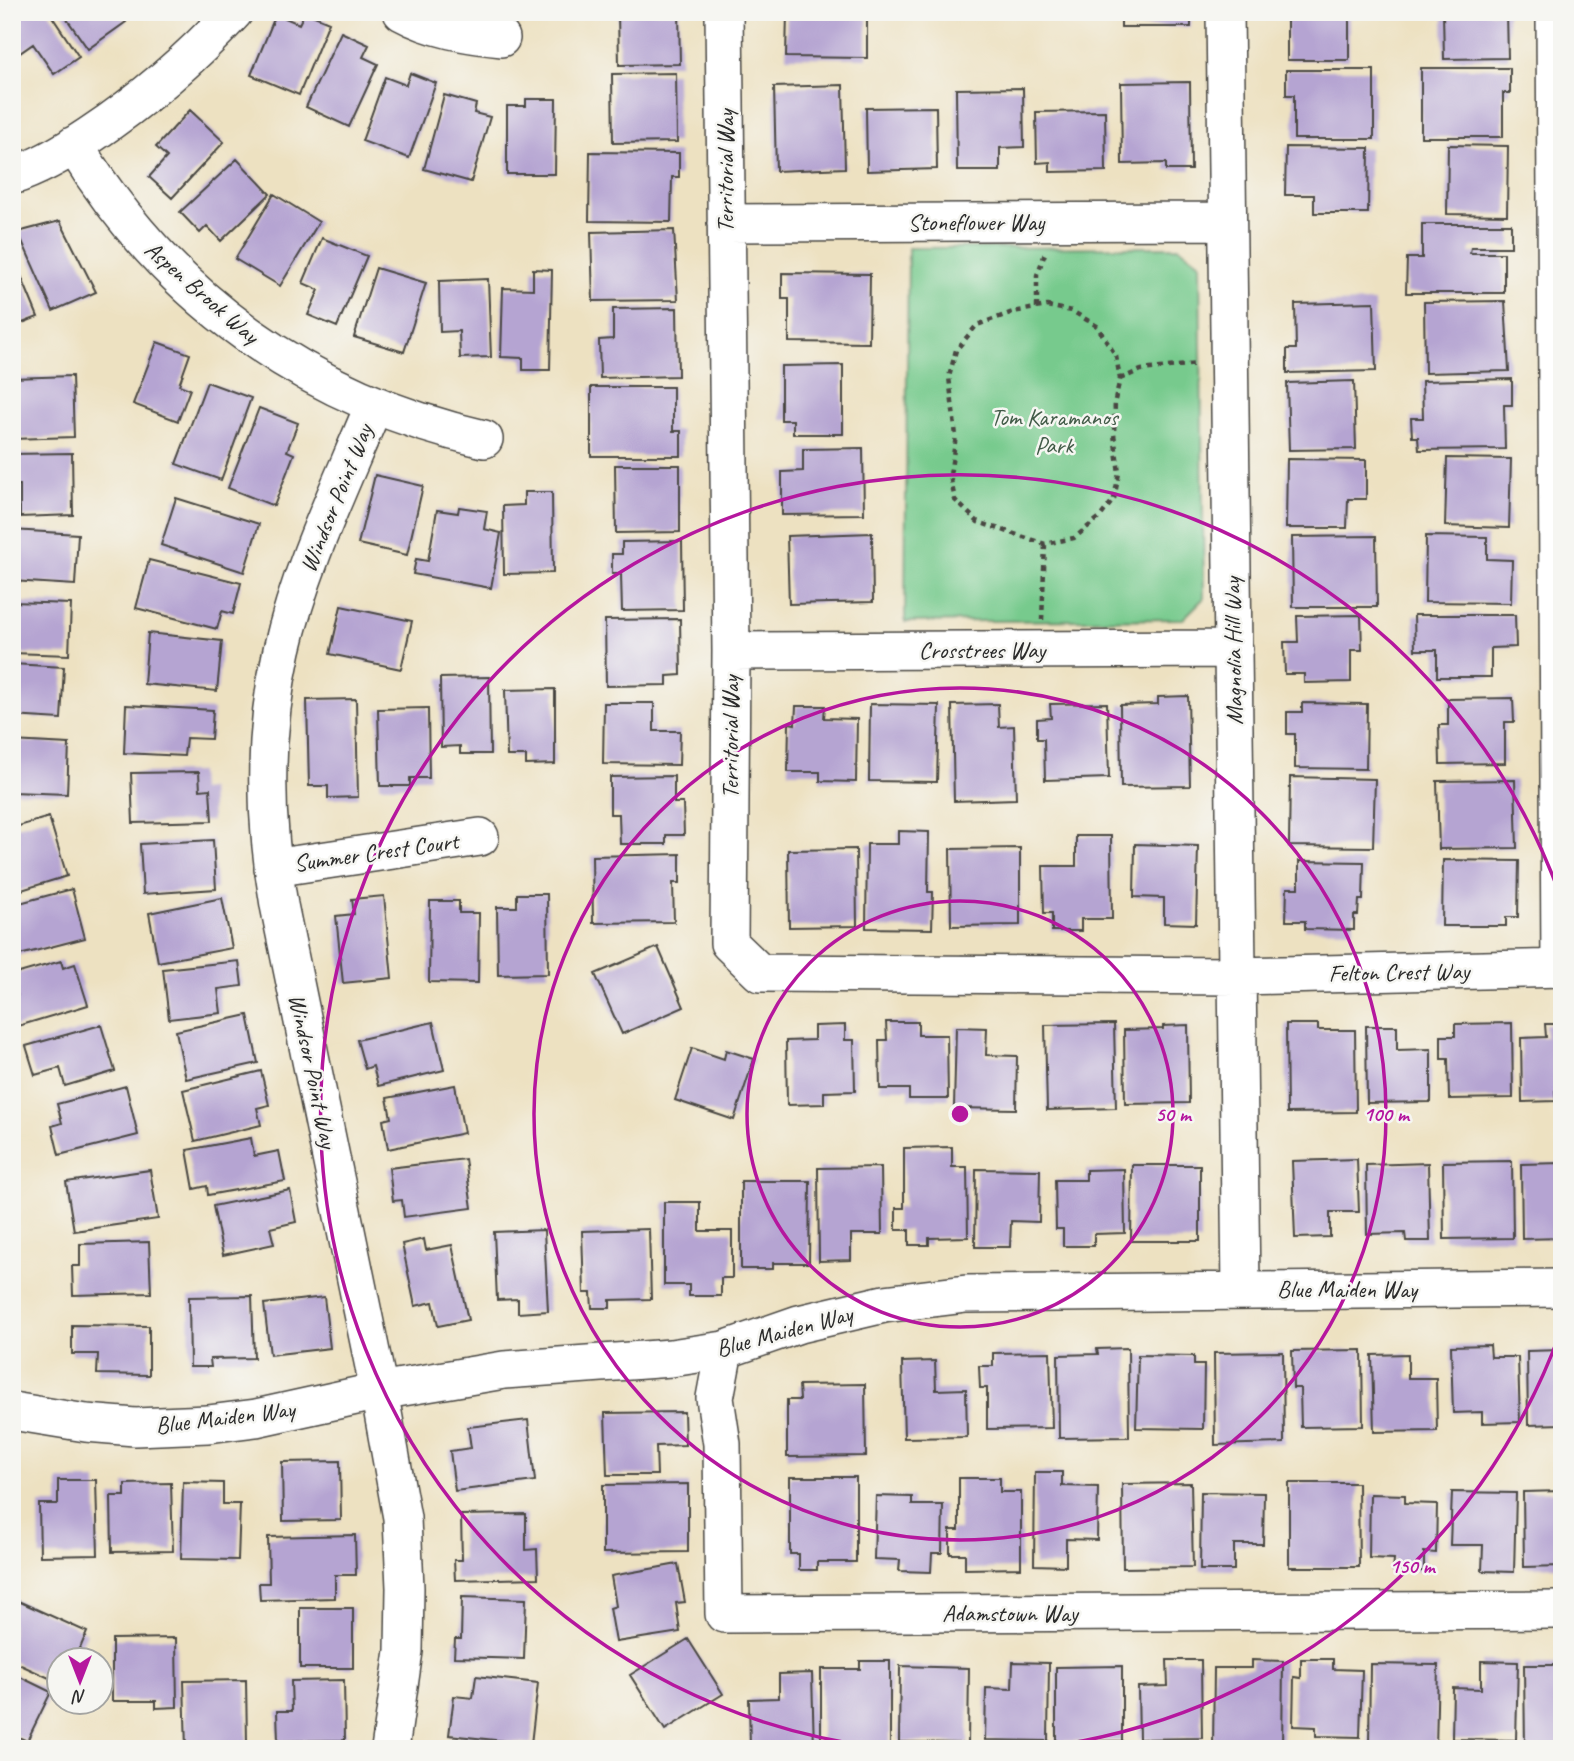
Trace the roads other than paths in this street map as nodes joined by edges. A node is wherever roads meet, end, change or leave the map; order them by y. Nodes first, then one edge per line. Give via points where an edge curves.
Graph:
1 (234, 12) edge
2 (402, 12) edge
3 (724, 12) edge
4 (1225, 12) edge
5 (1555, 12) edge
6 (501, 38) dead end
7 (74, 145) junction
8 (12, 176) edge
9 (1227, 220) junction
10 (726, 223) junction
11 (374, 405) junction
12 (484, 439) dead end
13 (1234, 649) junction
14 (731, 651) junction
15 (480, 837) dead end
16 (273, 868) junction
17 (1561, 968) edge
18 (1237, 976) junction
19 (1562, 1288) edge
20 (1241, 1290) junction
21 (724, 1350) junction
22 (379, 1391) junction
23 (12, 1411) edge
24 (1562, 1610) edge
25 (390, 1749) edge

1 - 7 street via 143,98
2 - 6 street via 439,27
3 - 10 street, Territorial Way
4 - 9 street, Magnolia Hill Way
5 - 17 street
7 - 8 street
7 - 11 street, Aspen Brook Way via 99,186 140,237 193,292 261,345
9 - 10 street, Stoneflower Way
9 - 13 street, Magnolia Hill Way
10 - 14 street, Territorial Way
11 - 12 street, Aspen Brook Way
11 - 16 street, Windsor Point Way via 310,562 282,649 268,739
13 - 14 street, Crosstrees Way
13 - 18 street, Magnolia Hill Way
14 - 18 street, Territorial Way via 729,943 760,973
15 - 16 street, Summer Crest Court
16 - 22 street, Windsor Point Way
17 - 18 street, Felton Crest Way
18 - 20 street, Magnolia Hill Way
19 - 20 street, Blue Maiden Way
20 - 21 street, Blue Maiden Way via 966,1294 884,1304 799,1324
21 - 22 street, Blue Maiden Way via 504,1370
21 - 24 street, Adamstown Way via 715,1398 722,1444 724,1614
22 - 23 street, Blue Maiden Way via 208,1424 135,1427
22 - 25 street, Windsor Point Way via 402,1518 405,1588 404,1651

